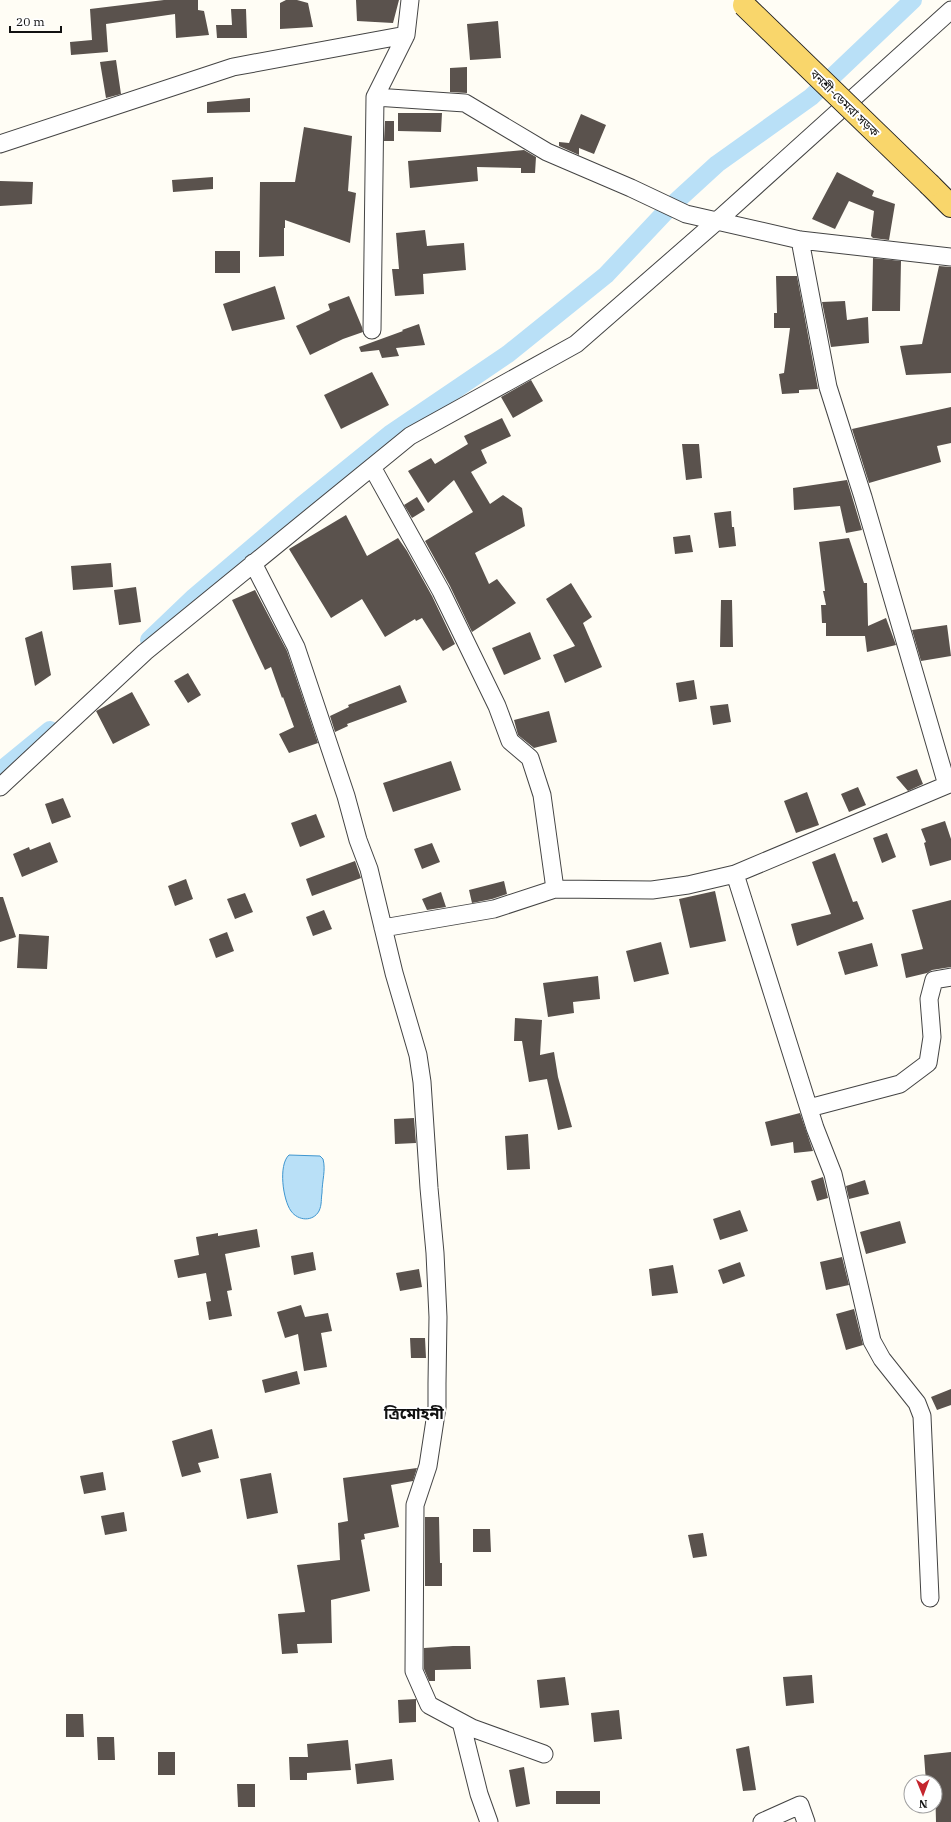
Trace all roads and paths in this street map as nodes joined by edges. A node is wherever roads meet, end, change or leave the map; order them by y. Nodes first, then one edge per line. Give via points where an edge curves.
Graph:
1 (410, 0) edge
2 (741, 2) edge
3 (951, 10) edge
4 (406, 35) junction
5 (375, 97) junction
6 (0, 144) edge
7 (951, 206) edge
8 (717, 221) junction
9 (800, 240) junction
10 (951, 257) edge
11 (372, 330) dead end
12 (372, 467) junction
13 (253, 563) junction
14 (0, 787) edge
15 (949, 790) edge
16 (735, 874) junction
17 (554, 889) junction
18 (383, 928) junction
19 (951, 976) edge
20 (809, 1108) junction
21 (930, 1598) dead end
22 (461, 1722) junction
23 (544, 1754) dead end
24 (489, 1822) edge
25 (762, 1822) edge
26 (806, 1822) edge

1 - 4 street
2 - 7 main road, বনশ্রী-ডেমরা সড়ক, bridge
3 - 8 street
4 - 5 street
4 - 6 street via 233,67
5 - 8 street via 465,102 547,152 686,214
5 - 11 street
8 - 9 street
8 - 12 street via 576,344 410,436
9 - 10 street
9 - 15 street via 828,387
12 - 13 street
12 - 17 street via 441,591 497,706 510,741 530,758 542,795
13 - 14 street via 145,652
13 - 18 street via 296,647 369,869
15 - 16 street
16 - 17 street via 652,890
16 - 20 street
17 - 18 street via 494,909
18 - 22 street via 418,1055 422,1082 438,1317 437,1407 428,1466 415,1505 414,1672 429,1705
19 - 20 street via 934,980 929,999 932,1037 928,1062 900,1084
20 - 21 street via 833,1174 872,1341 882,1359 917,1403 922,1416
22 - 23 street
22 - 24 street via 479,1794
25 - 26 street via 800,1805

